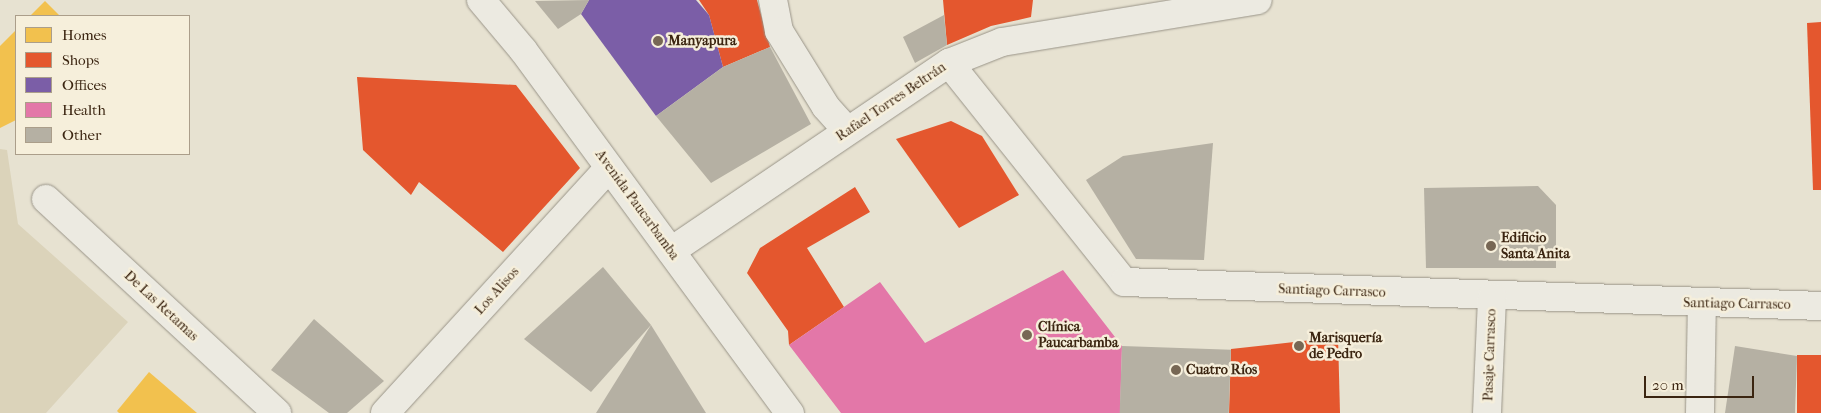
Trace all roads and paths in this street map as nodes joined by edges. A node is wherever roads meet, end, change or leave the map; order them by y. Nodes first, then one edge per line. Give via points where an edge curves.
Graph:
1 (481, 0) edge
2 (773, 0) edge
3 (1258, 0) edge
4 (1156, 8) edge
5 (948, 63) junction
6 (847, 130) junction
7 (609, 168) junction
8 (46, 199) dead end
9 (671, 251) junction
10 (1492, 297) junction
11 (1702, 304) junction
12 (1821, 306) edge
13 (277, 413) edge
14 (385, 413) edge
15 (790, 413) edge
16 (1487, 413) edge
17 (1700, 413) edge

1 - 7 street, Avenida Paucarbamba via 523,50
2 - 6 street via 778,31 826,107
3 - 4 street, Rafael Torres Beltrán
4 - 5 street, Rafael Torres Beltrán via 1002,42
5 - 6 street, Rafael Torres Beltrán
5 - 10 street, Santiago Carrasco via 1124,282
6 - 9 street, Rafael Torres Beltrán
7 - 9 street, Avenida Paucarbamba
7 - 14 street, Los Alisos
8 - 13 street, De Las Retamas
9 - 15 street, Avenida Paucarbamba
10 - 11 street, Santiago Carrasco
10 - 16 street, Pasaje Carrasco
11 - 12 street, Santiago Carrasco
11 - 17 street

